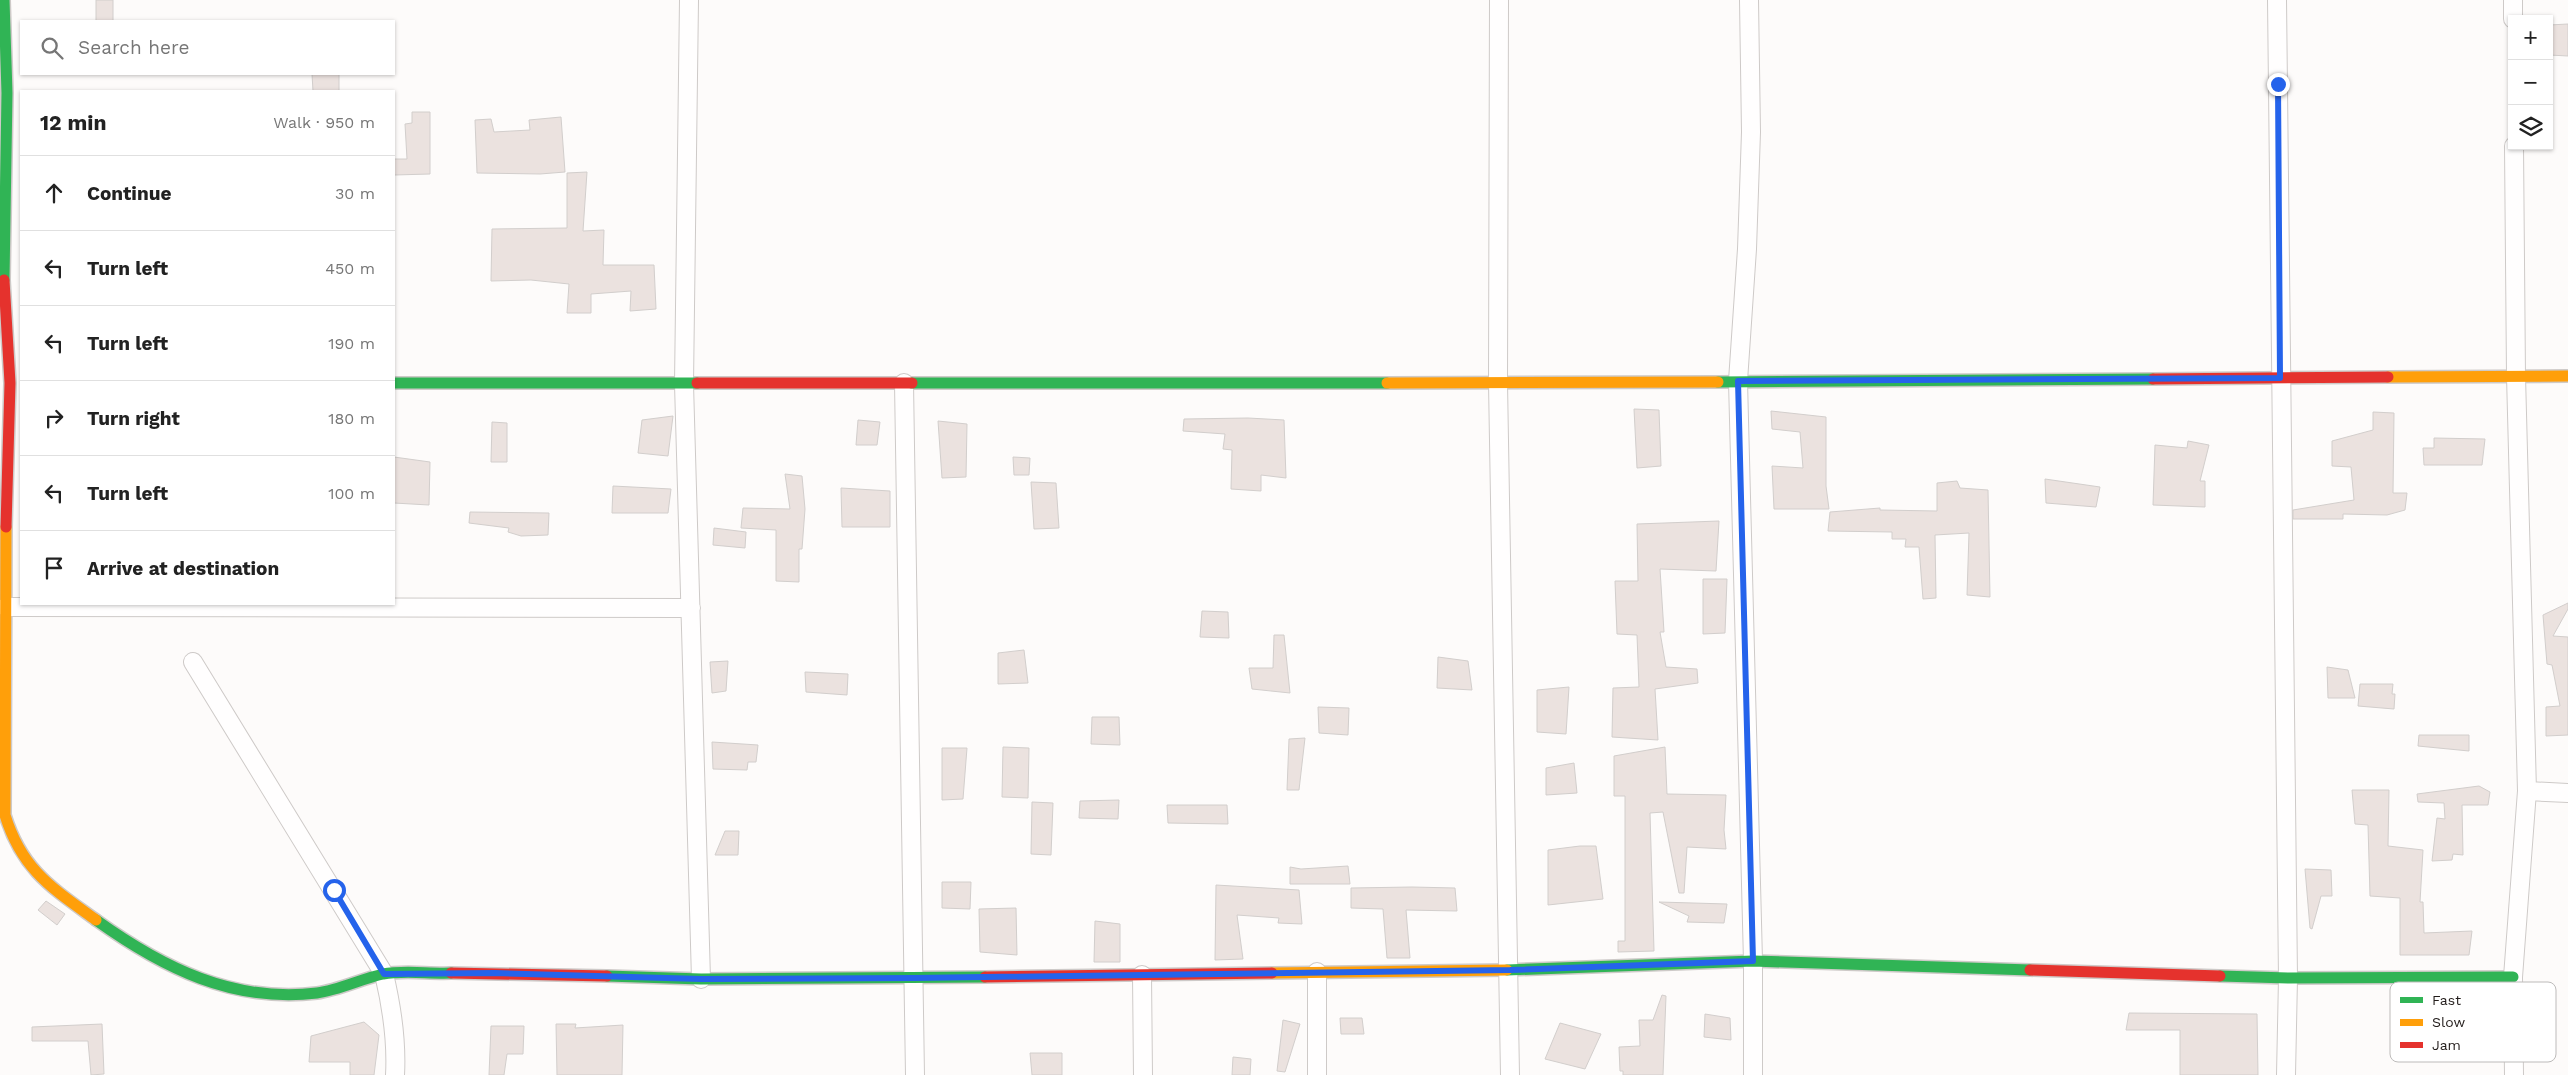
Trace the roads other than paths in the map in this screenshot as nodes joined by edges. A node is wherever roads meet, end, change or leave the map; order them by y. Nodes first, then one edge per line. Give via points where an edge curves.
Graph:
1 (4, 0) edge
2 (689, 0) edge
3 (1498, 0) edge
4 (1749, 0) edge
5 (2277, 0) edge
6 (2513, 0) edge
7 (2513, 15) edge
8 (2514, 150) edge
9 (2516, 376) junction
10 (2568, 376) edge
11 (2280, 378) junction
12 (1738, 381) junction
13 (1498, 382) junction
14 (11, 383) edge
15 (904, 383) junction
16 (395, 384) edge
17 (684, 384) junction
18 (6, 607) junction
19 (690, 608) junction
20 (193, 662) dead end
21 (2527, 791) junction
22 (2568, 793) edge
23 (1753, 961) junction
24 (1510, 970) junction
25 (1317, 972) junction
26 (384, 974) junction
27 (1142, 975) junction
28 (2513, 977) junction
29 (915, 978) junction
30 (2288, 978) junction
31 (701, 979) junction
32 (2513, 982) edge
33 (2514, 1062) edge
34 (395, 1075) edge
35 (915, 1075) edge
36 (1143, 1075) edge
37 (1318, 1075) edge
38 (1510, 1075) edge
39 (1753, 1075) edge
40 (2286, 1075) edge
41 (2514, 1075) edge

1 - 14 street via 7,93 4,272
2 - 17 street
3 - 13 street
4 - 12 street via 1751,132
5 - 11 street
6 - 7 street
8 - 9 street
9 - 10 street
9 - 11 street
9 - 21 street
11 - 12 street
11 - 30 street
12 - 13 street
12 - 23 street
13 - 15 street
13 - 24 street
14 - 18 street
15 - 17 street
15 - 29 street
16 - 17 street
17 - 19 street
18 - 19 street
18 - 26 street via 5,814 12,838 23,858 48,885 124,940 196,978 254,994 318,993
19 - 31 street
20 - 26 street
21 - 22 street
21 - 28 street
23 - 24 street
23 - 30 street
23 - 39 street
24 - 25 street
24 - 38 street
25 - 27 street
25 - 37 street
26 - 31 street via 495,973
26 - 34 street via 392,1006
27 - 29 street
27 - 36 street
28 - 30 street
28 - 32 street
29 - 31 street
29 - 35 street
30 - 40 street
33 - 41 street

